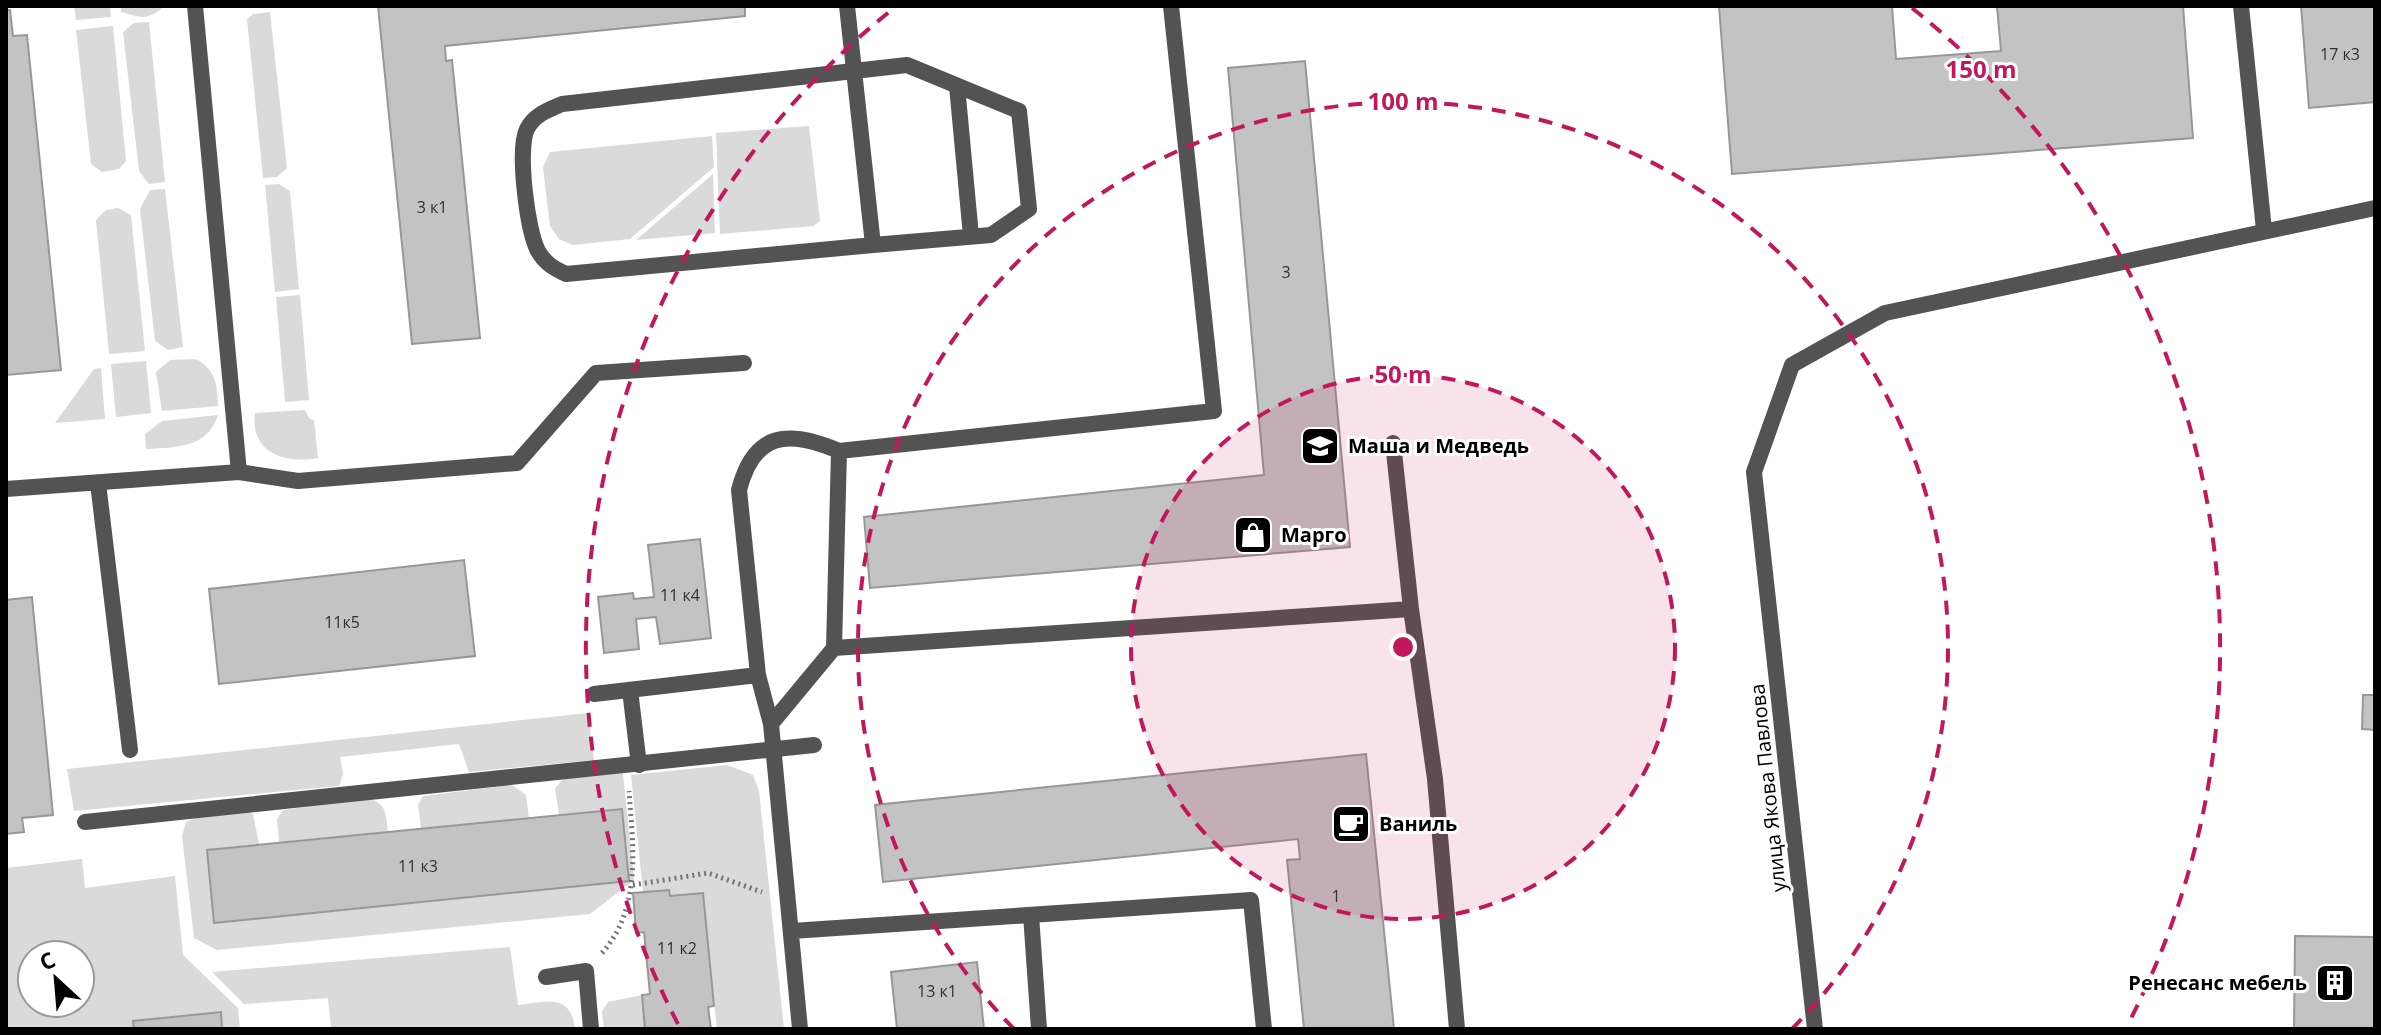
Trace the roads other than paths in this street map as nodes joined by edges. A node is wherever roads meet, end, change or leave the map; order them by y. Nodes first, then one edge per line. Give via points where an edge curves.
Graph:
1 (195, 6) edge
2 (847, 6) edge
3 (1171, 6) edge
4 (2241, 6) edge
5 (855, 71) junction
6 (957, 86) junction
7 (2375, 208) edge
8 (2264, 230) junction
9 (971, 236) junction
10 (873, 245) junction
11 (744, 363) dead end
12 (1393, 443) dead end
13 (839, 451) junction
14 (239, 472) junction
15 (98, 483) junction
16 (6, 489) edge
17 (1411, 609) junction
18 (834, 648) junction
19 (758, 675) junction
20 (630, 690) junction
21 (594, 694) dead end
22 (771, 724) junction
23 (814, 745) dead end
24 (130, 750) dead end
25 (773, 750) junction
26 (633, 766) junction
27 (85, 822) dead end
28 (1031, 915) junction
29 (792, 931) junction
30 (546, 977) dead end
31 (591, 1029) edge
32 (800, 1029) edge
33 (1039, 1029) edge
34 (1264, 1029) edge
35 (1457, 1029) edge
36 (1815, 1029) edge

1 - 14 lane
2 - 5 lane
3 - 13 lane via 1214,411
4 - 8 lane
5 - 6 lane via 907,65
5 - 10 lane
5 - 10 lane via 562,104 530,123 524,164 533,238 551,267 566,274
6 - 9 lane
6 - 9 lane via 1019,111 1029,209 991,235
7 - 8 lane, улица Якова Павлова
8 - 36 lane, улица Якова Павлова via 1885,313 1792,365 1754,472
9 - 10 lane
11 - 14 lane via 596,373 517,463 298,481
12 - 17 lane
13 - 18 lane
13 - 19 lane via 803,438 781,439 762,447 746,463 739,490
14 - 15 lane
15 - 16 lane
15 - 24 lane
17 - 18 lane
17 - 35 lane via 1435,779
18 - 22 lane
19 - 20 lane
19 - 22 lane
20 - 21 lane
20 - 26 lane
22 - 25 lane
23 - 25 lane
25 - 26 lane
25 - 29 lane
26 - 27 lane
28 - 29 lane
28 - 33 lane
28 - 34 lane via 1251,900
29 - 32 lane
30 - 31 lane via 586,971

